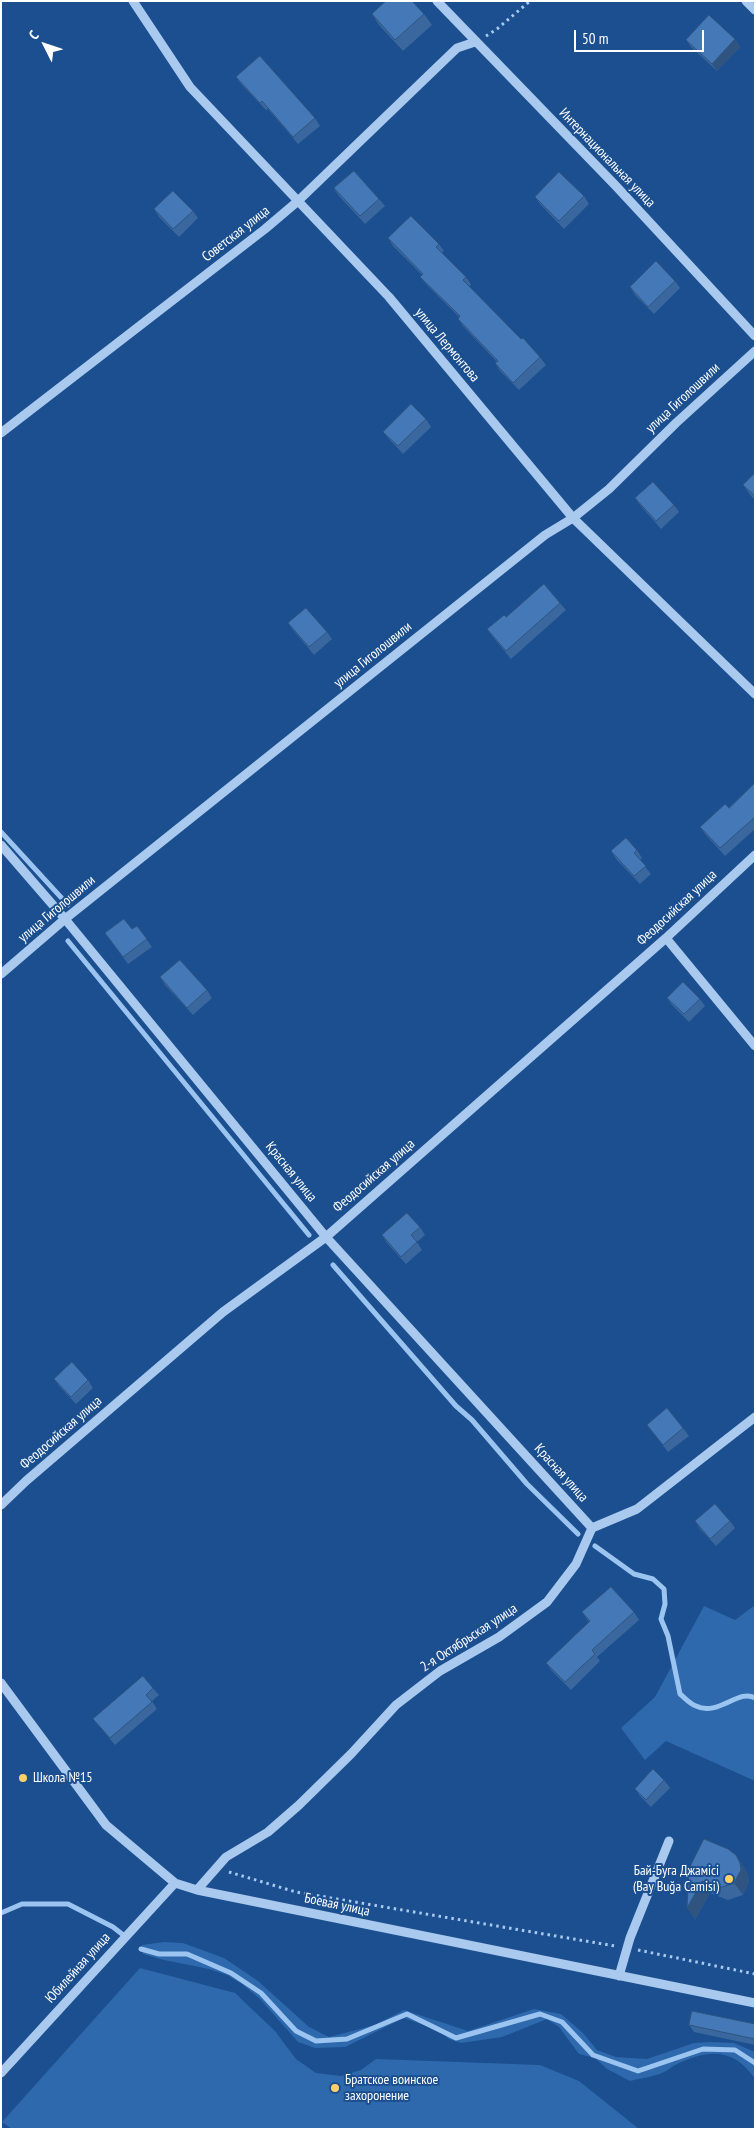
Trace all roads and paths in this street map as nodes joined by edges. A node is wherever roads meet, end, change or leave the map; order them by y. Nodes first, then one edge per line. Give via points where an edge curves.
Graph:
1 (133, 1) edge
2 (437, 1) edge
3 (530, 1) edge
4 (746, 1) edge
5 (755, 10) edge
6 (475, 42) junction
7 (298, 201) junction
8 (755, 336) edge
9 (755, 352) edge
10 (1, 433) edge
11 (574, 518) junction
12 (755, 694) edge
13 (1, 845) edge
14 (755, 855) edge
15 (65, 920) junction
16 (666, 938) junction
17 (1, 974) edge
18 (755, 1046) edge
19 (326, 1237) junction
20 (755, 1417) edge
21 (1, 1505) edge
22 (592, 1528) junction
23 (1, 1683) edge
24 (669, 1841) dead end
25 (216, 1868) junction
26 (175, 1883) junction
27 (197, 1890) junction
28 (627, 1948) junction
29 (755, 1974) edge
30 (619, 1976) junction
31 (755, 2003) edge
32 (1, 2073) edge

1 - 7 street, улица Лермонтова via 190,88
2 - 6 street, Интернациональная улица
3 - 6 path via 497,29
4 - 5 street
6 - 7 street, Советская улица via 457,48
6 - 8 street, Интернациональная улица via 615,185
7 - 10 street, Советская улица via 265,230
7 - 11 street, улица Лермонтова via 389,297
9 - 11 street, улица Гиголошвили via 676,423 610,489
11 - 12 street, улица Лермонтова
11 - 15 street, улица Гиголошвили via 545,535
13 - 15 street, Красная улица
14 - 16 street, Феодосийская улица
15 - 17 street, улица Гиголошвили
15 - 19 street, Красная улица
16 - 18 street
16 - 19 street, Феодосийская улица
19 - 21 street, Феодосийская улица via 223,1312
19 - 22 street, Красная улица
20 - 22 street via 637,1509
22 - 25 street, 2-я Октябрьская улица via 576,1564 547,1602 499,1638 440,1671 396,1705 352,1754 298,1805 268,1832 226,1857
23 - 26 street, Боевая улица via 106,1825
24 - 28 street
25 - 27 street, 2-я Октябрьская улица
25 - 28 path via 296,1892
26 - 27 street, Боевая улица
26 - 32 street, Юбилейная улица
27 - 30 street, Боевая улица
28 - 29 path
28 - 30 street
30 - 31 street, Боевая улица

